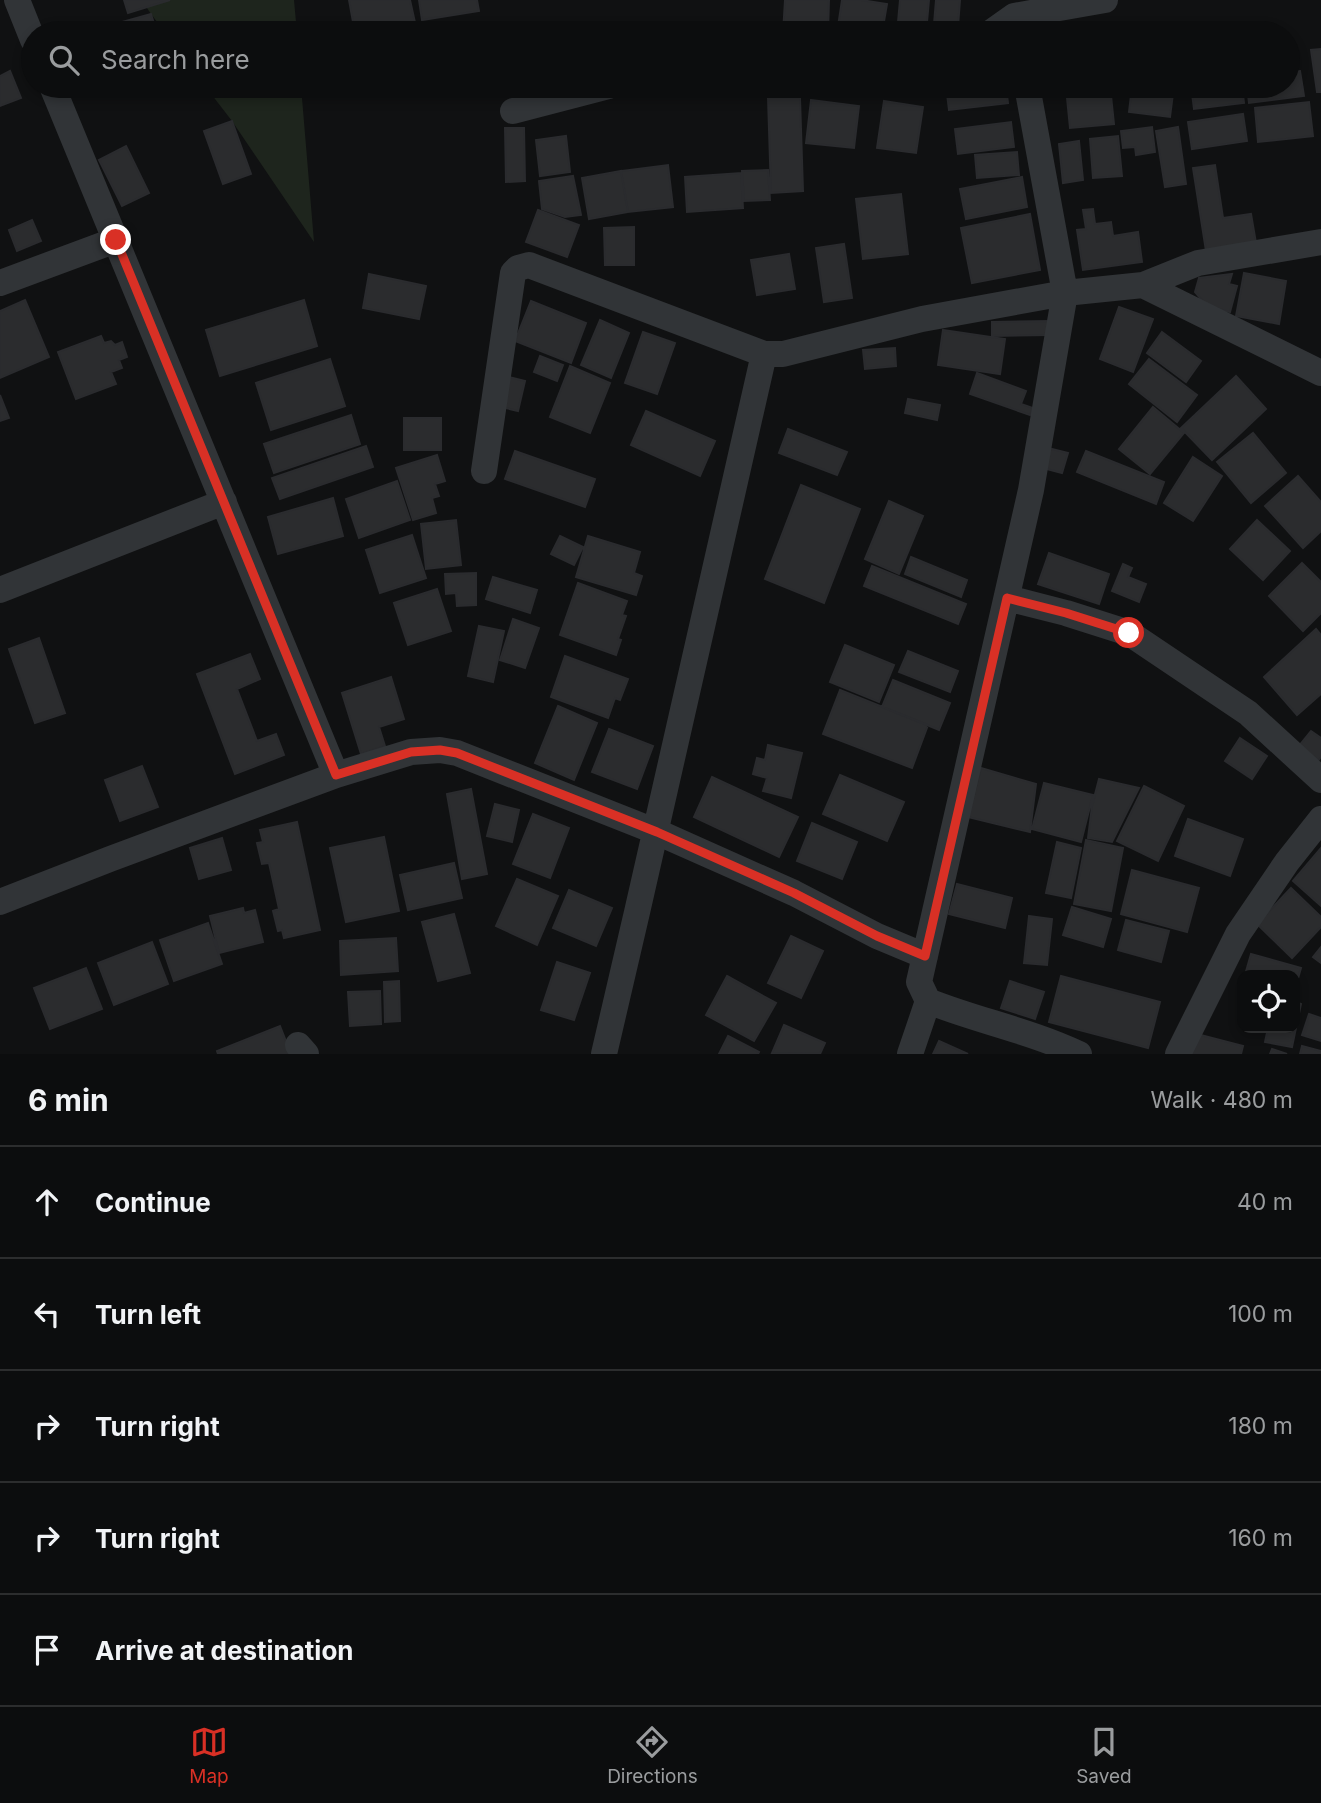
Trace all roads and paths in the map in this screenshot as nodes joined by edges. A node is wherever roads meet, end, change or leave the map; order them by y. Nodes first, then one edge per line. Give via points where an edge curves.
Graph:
1 (17, 0) edge
2 (1105, 0) edge
3 (25, 21) edge
4 (1030, 21) edge
5 (57, 98) edge
6 (563, 98) edge
7 (1029, 98) edge
8 (513, 111) dead end
9 (116, 240) junction
10 (1321, 243) edge
11 (0, 283) edge
12 (1143, 285) junction
13 (1065, 293) junction
14 (764, 354) junction
15 (1321, 373) edge
16 (484, 471) dead end
17 (224, 502) junction
18 (0, 590) edge
19 (1007, 598) junction
20 (336, 775) junction
21 (1321, 780) edge
22 (1321, 819) edge
23 (657, 832) junction
24 (0, 902) edge
25 (925, 956) junction
26 (928, 1001) junction
27 (604, 1054) edge
28 (910, 1054) edge
29 (1079, 1054) edge
30 (1178, 1054) edge

1 - 3 street
2 - 4 street
5 - 9 street
6 - 8 street
7 - 13 street
9 - 11 street
9 - 17 street
10 - 12 street via 1198,263
12 - 13 street
12 - 15 street
13 - 14 street via 922,319 783,354
13 - 19 street
14 - 16 street via 528,265 518,268 513,273
14 - 23 street
17 - 18 street
17 - 20 street
19 - 21 street via 1129,633 1248,713
19 - 25 street
20 - 23 street via 411,752 457,753
20 - 24 street
22 - 30 street via 1238,933
23 - 25 street
23 - 27 street
25 - 26 street via 919,982
26 - 28 street
26 - 29 street

